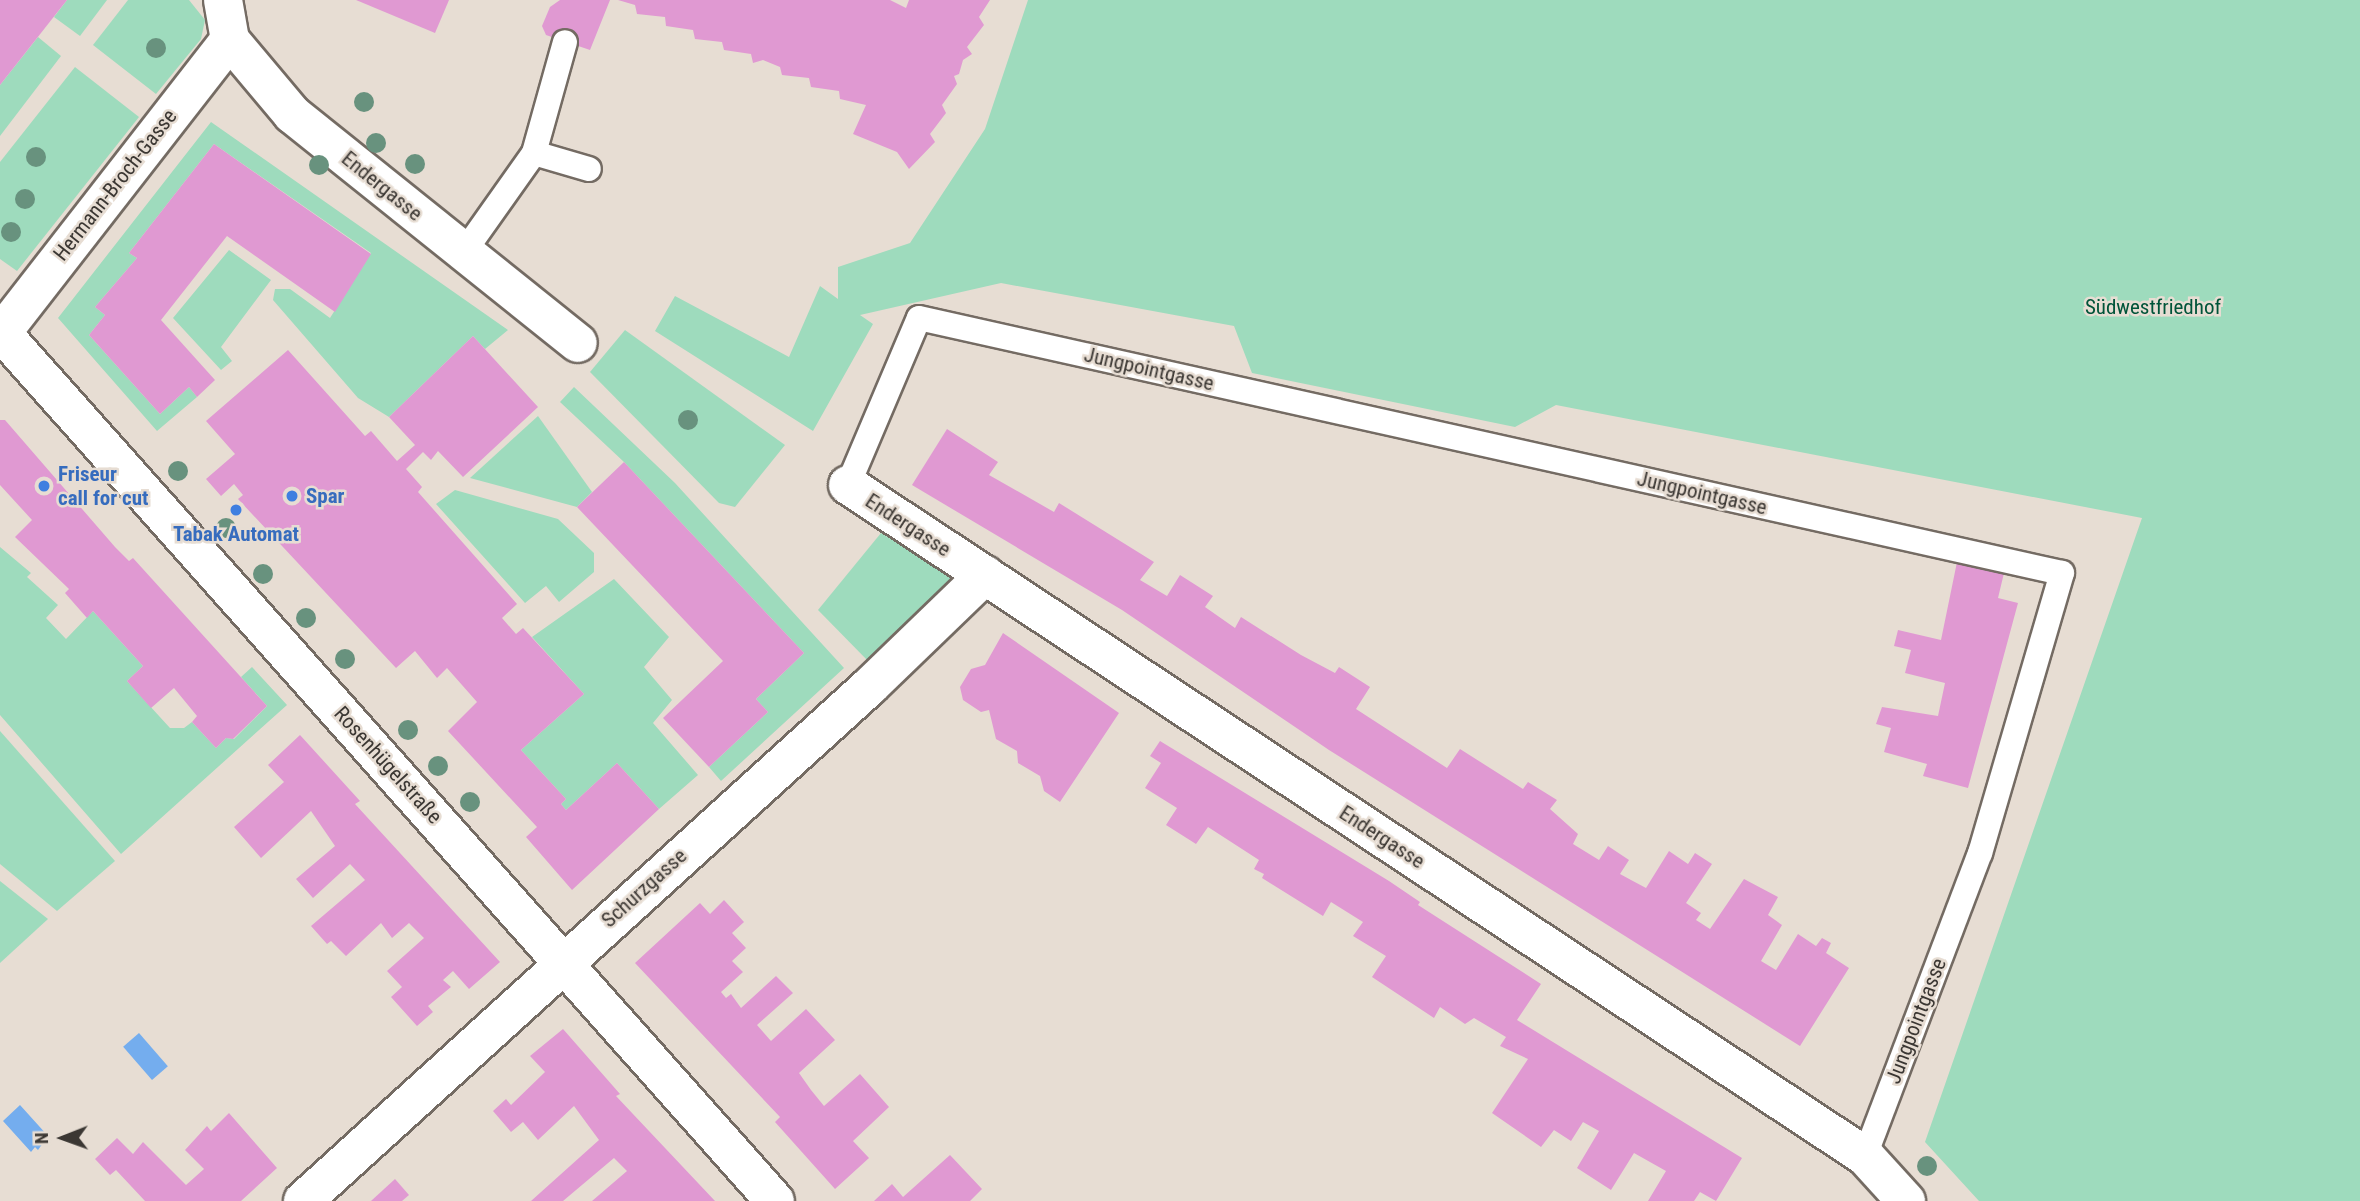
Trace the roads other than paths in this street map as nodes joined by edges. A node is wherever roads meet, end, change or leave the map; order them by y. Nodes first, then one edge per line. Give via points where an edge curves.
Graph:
1 (223, 0) edge
2 (230, 40) junction
3 (565, 42) dead end
4 (534, 153) junction
5 (590, 169) dead end
6 (464, 252) junction
7 (1, 333) edge
8 (578, 343) dead end
9 (848, 485) joint
10 (985, 575) junction
11 (563, 960) junction
12 (1865, 1156) junction
13 (303, 1201) edge
14 (775, 1201) edge
15 (1906, 1201) edge

1 - 2 street
2 - 6 street, Endergasse via 292,114
2 - 7 street, Hermann-Broch-Gasse
3 - 4 lane
4 - 5 lane
4 - 6 lane
6 - 8 street, Endergasse
7 - 11 street, Rosenhügelstraße
9 - 10 street, Endergasse
9 - 12 lane, Jungpointgasse via 919,318 2062,573 1980,853
10 - 11 street, Schurzgasse via 860,695
10 - 12 street, Endergasse
11 - 13 street, Schurzgasse
11 - 14 street, Rosenhügelstraße
12 - 15 street, Endergasse

